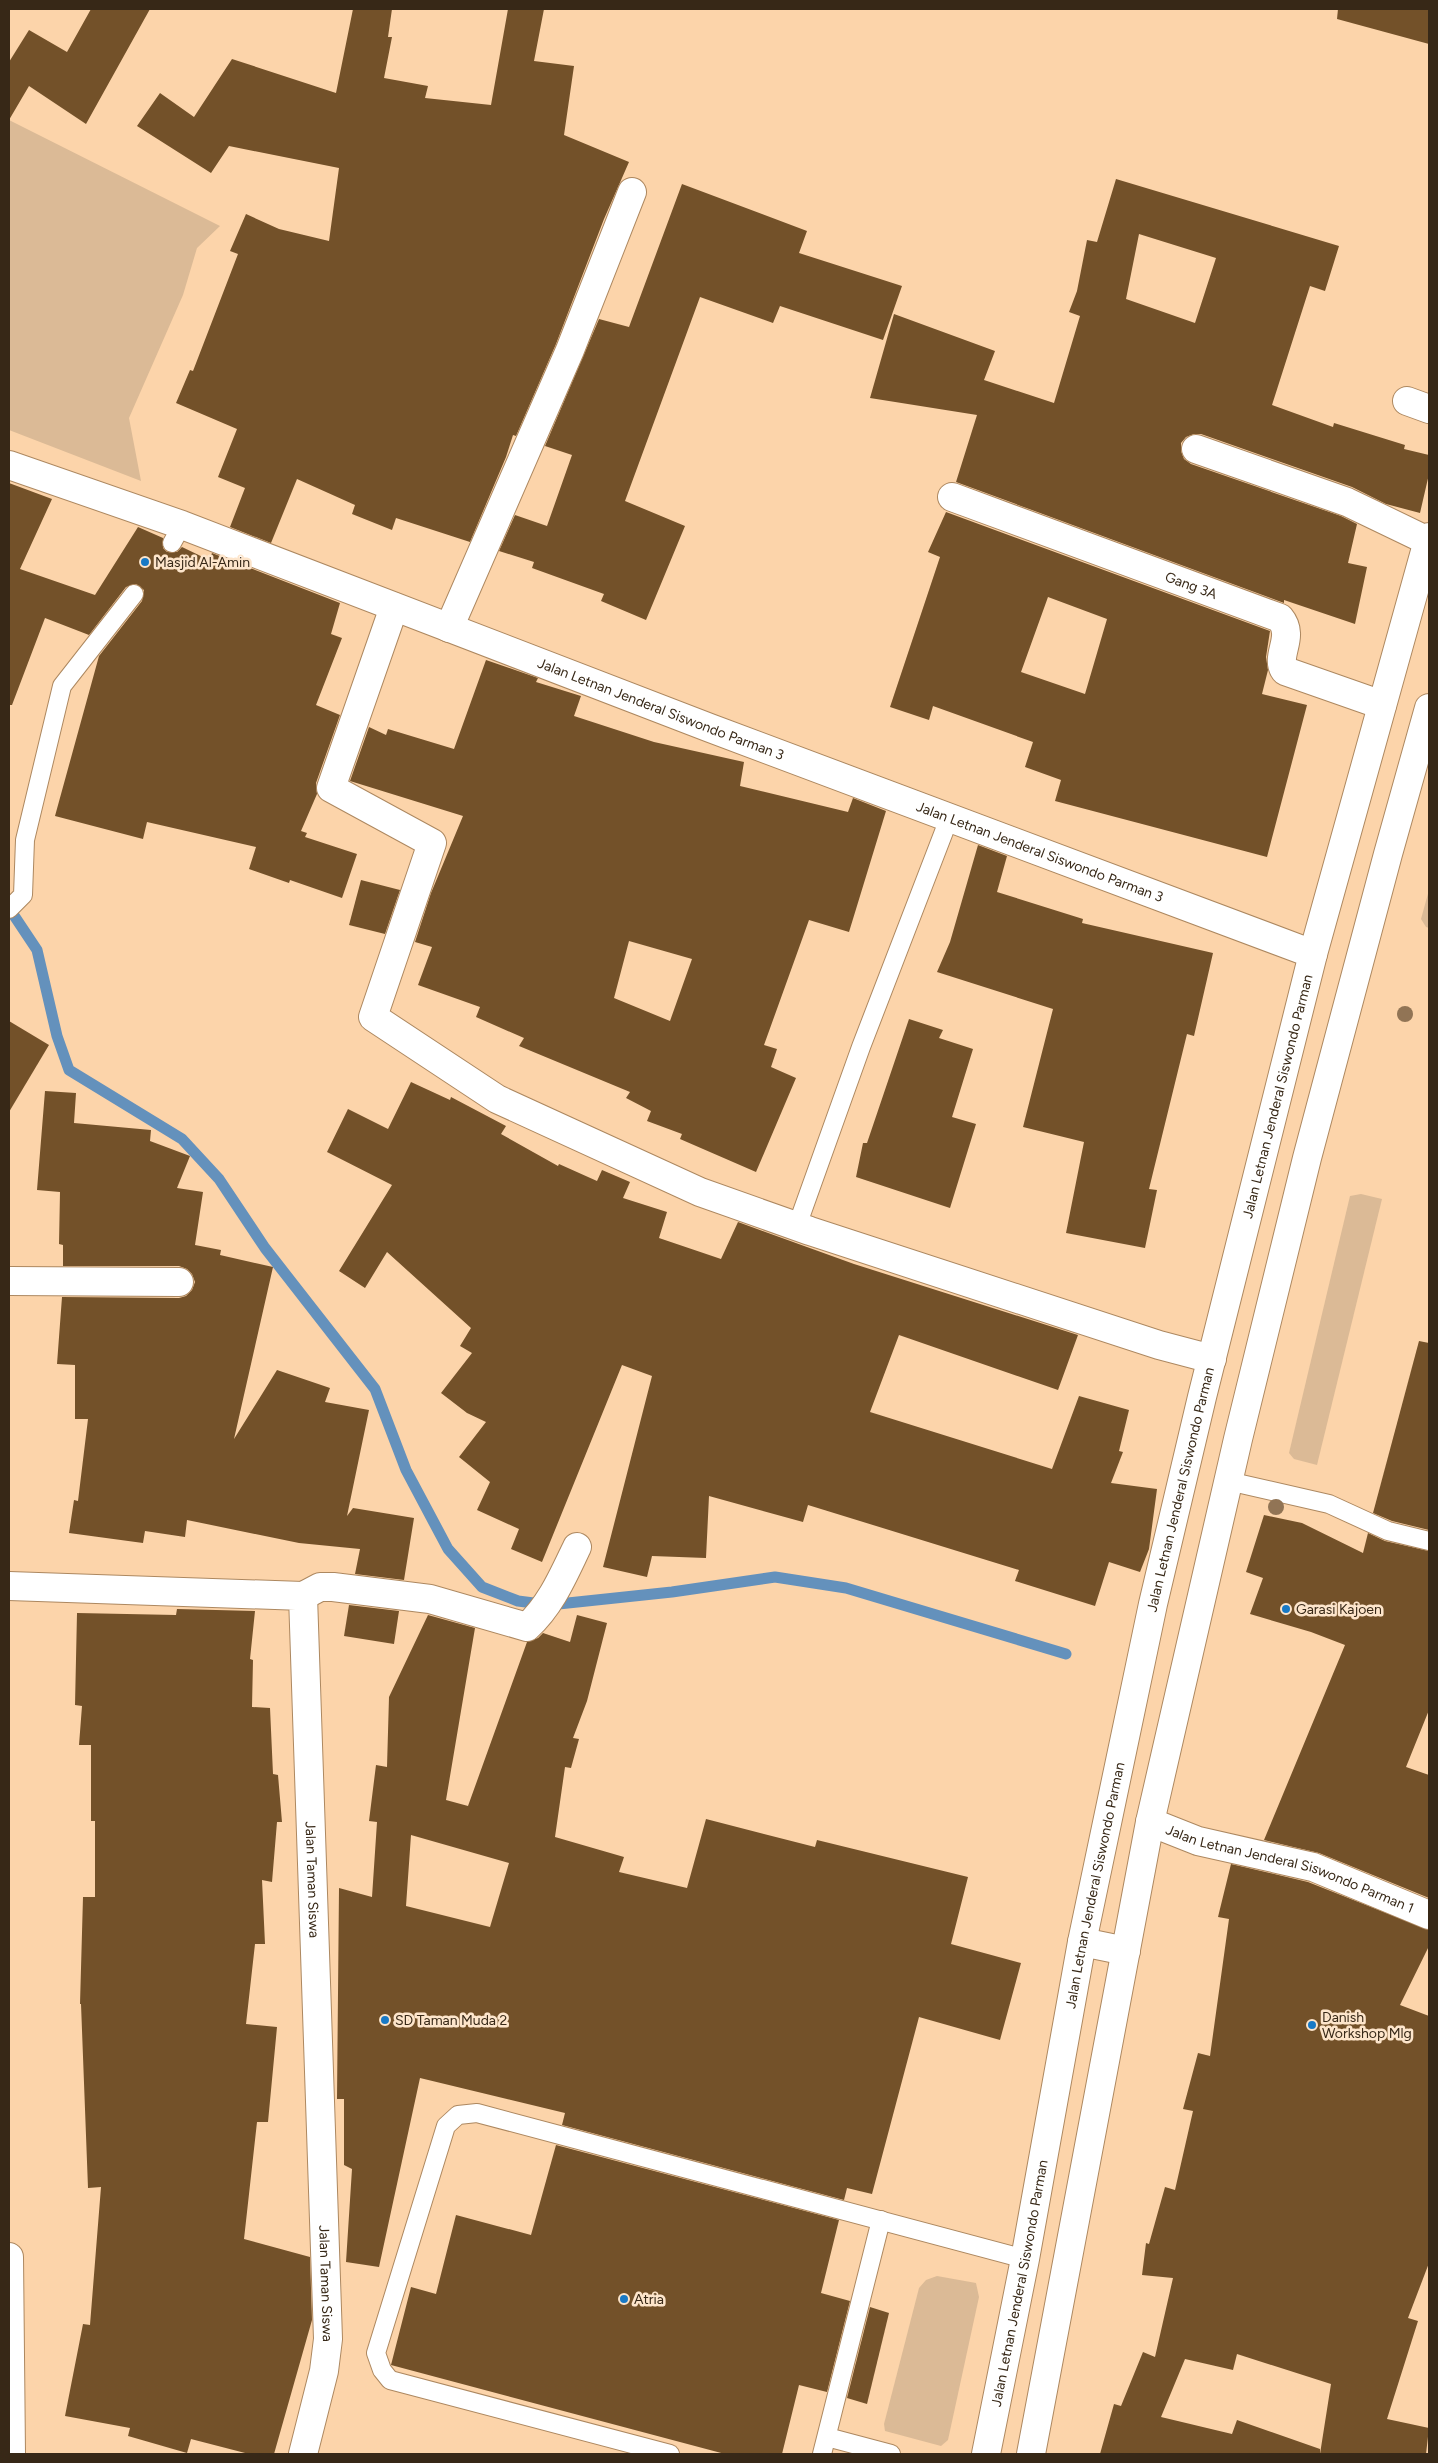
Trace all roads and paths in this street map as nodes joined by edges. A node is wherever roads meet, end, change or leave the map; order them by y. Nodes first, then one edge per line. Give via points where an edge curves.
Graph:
1 (632, 192) dead end
2 (1196, 449) dead end
3 (9, 465) edge
4 (952, 497) dead end
5 (1429, 539) edge
6 (134, 594) dead end
7 (394, 607) junction
8 (449, 628) junction
9 (1382, 705) junction
10 (1429, 708) edge
11 (1422, 762) edge
12 (950, 816) junction
13 (9, 909) edge
14 (1314, 954) junction
15 (797, 1226) junction
16 (9, 1281) edge
17 (179, 1282) dead end
18 (1212, 1359) junction
19 (1228, 1481) junction
20 (1429, 1542) edge
21 (577, 1547) dead end
22 (9, 1586) edge
23 (304, 1596) junction
24 (1150, 1822) junction
25 (1429, 1915) edge
26 (1082, 1942) junction
27 (1126, 1952) junction
28 (881, 2220) junction
29 (1030, 2229) junction
30 (1071, 2237) junction
31 (9, 2257) edge
32 (1025, 2259) junction
33 (827, 2437) junction
34 (11, 2453) edge
35 (303, 2454) edge
36 (670, 2454) edge
37 (822, 2454) edge
38 (891, 2454) edge
39 (986, 2454) edge
40 (1031, 2454) edge

1 - 8 street via 570,350
2 - 5 street via 1347,502
3 - 7 street, Jalan Letnan Jenderal Siswondo Parman 3 via 177,534
4 - 9 street, Gang 3A via 1280,618 1286,627 1287,640 1282,660 1285,671
5 - 9 street, Jalan Letnan Jenderal Siswondo Parman
6 - 13 lane via 62,686 25,840 23,895
7 - 8 street, Jalan Letnan Jenderal Siswondo Parman 3
7 - 15 street via 331,788 432,843 373,1017 497,1099 700,1192
8 - 12 street, Jalan Letnan Jenderal Siswondo Parman 3
9 - 14 street, Jalan Letnan Jenderal Siswondo Parman
10 - 11 street
11 - 19 street via 1314,1131
12 - 14 street, Jalan Letnan Jenderal Siswondo Parman 3
12 - 15 lane via 861,1047
14 - 18 street, Jalan Letnan Jenderal Siswondo Parman
15 - 18 street via 1159,1345
16 - 17 street
18 - 26 street, Jalan Letnan Jenderal Siswondo Parman via 1153,1604
19 - 20 lane via 1329,1504 1388,1531
19 - 24 street
21 - 23 street via 557,1588 539,1616 527,1627 430,1599 333,1586 320,1587
22 - 23 street
23 - 35 street, Jalan Taman Siswa via 328,2338 324,2370
24 - 25 street, Jalan Letnan Jenderal Siswondo Parman 1 via 1198,1841 1314,1867
24 - 27 street
26 - 27 street
26 - 29 street, Jalan Letnan Jenderal Siswondo Parman
27 - 30 street
28 - 32 lane
28 - 33 lane
28 - 36 lane via 476,2113 458,2115 446,2126 376,2353 382,2370 390,2380
29 - 30 street
29 - 32 street, Jalan Letnan Jenderal Siswondo Parman
30 - 40 street
31 - 34 street
32 - 39 street, Jalan Letnan Jenderal Siswondo Parman
33 - 37 lane
33 - 38 lane

